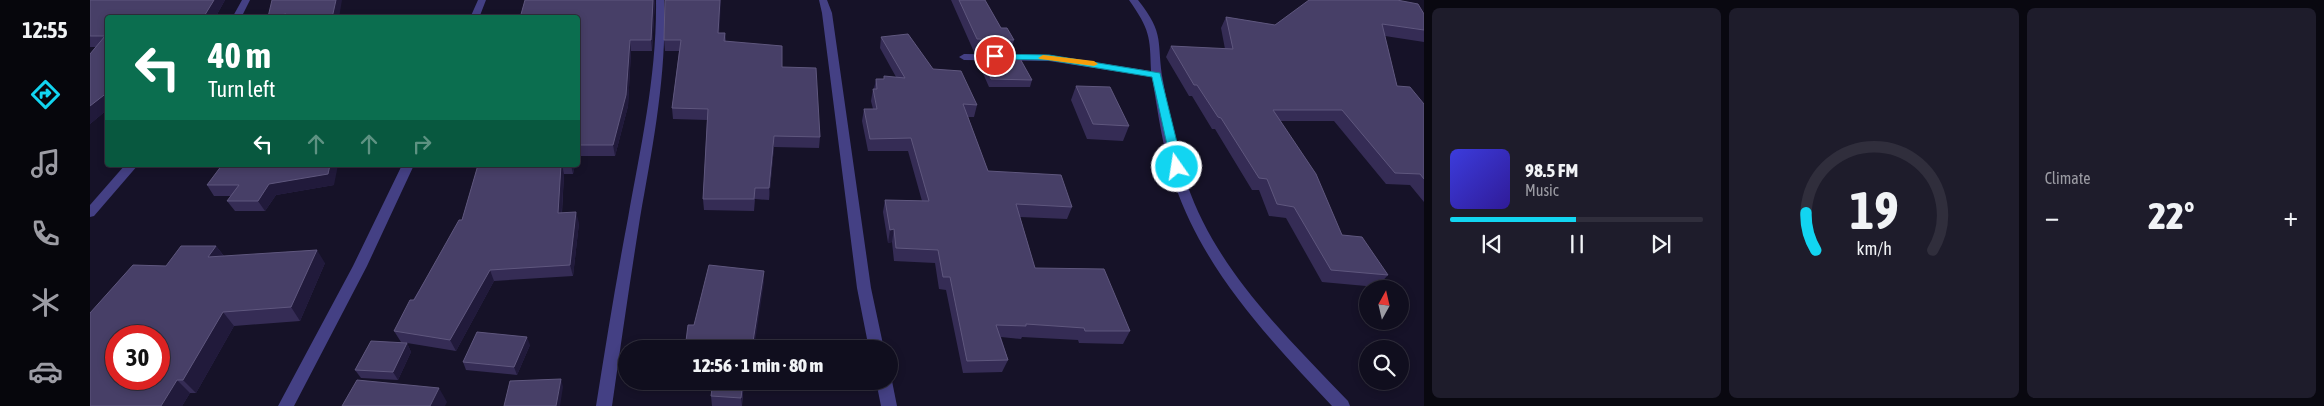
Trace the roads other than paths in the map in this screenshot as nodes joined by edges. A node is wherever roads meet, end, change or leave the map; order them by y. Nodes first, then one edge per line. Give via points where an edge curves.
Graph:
1 (246, 0) edge
2 (482, 0) edge
3 (660, 0) edge
4 (823, 0) edge
5 (1133, 0) edge
6 (238, 15) edge
7 (475, 15) edge
8 (964, 57) dead end
9 (1156, 75) junction
10 (130, 167) edge
11 (407, 167) edge
12 (90, 213) edge
13 (875, 340) edge
14 (886, 390) edge
15 (286, 406) edge
16 (604, 406) edge
17 (889, 406) edge
18 (1342, 406) edge

1 - 6 street
2 - 7 street
3 - 16 street via 657,94
4 - 13 street via 829,22 864,288
5 - 9 street via 1155,38
8 - 9 street via 1049,58
9 - 18 street via 1181,183 1213,253 1249,304
10 - 12 street
11 - 15 street via 360,266
14 - 17 street

